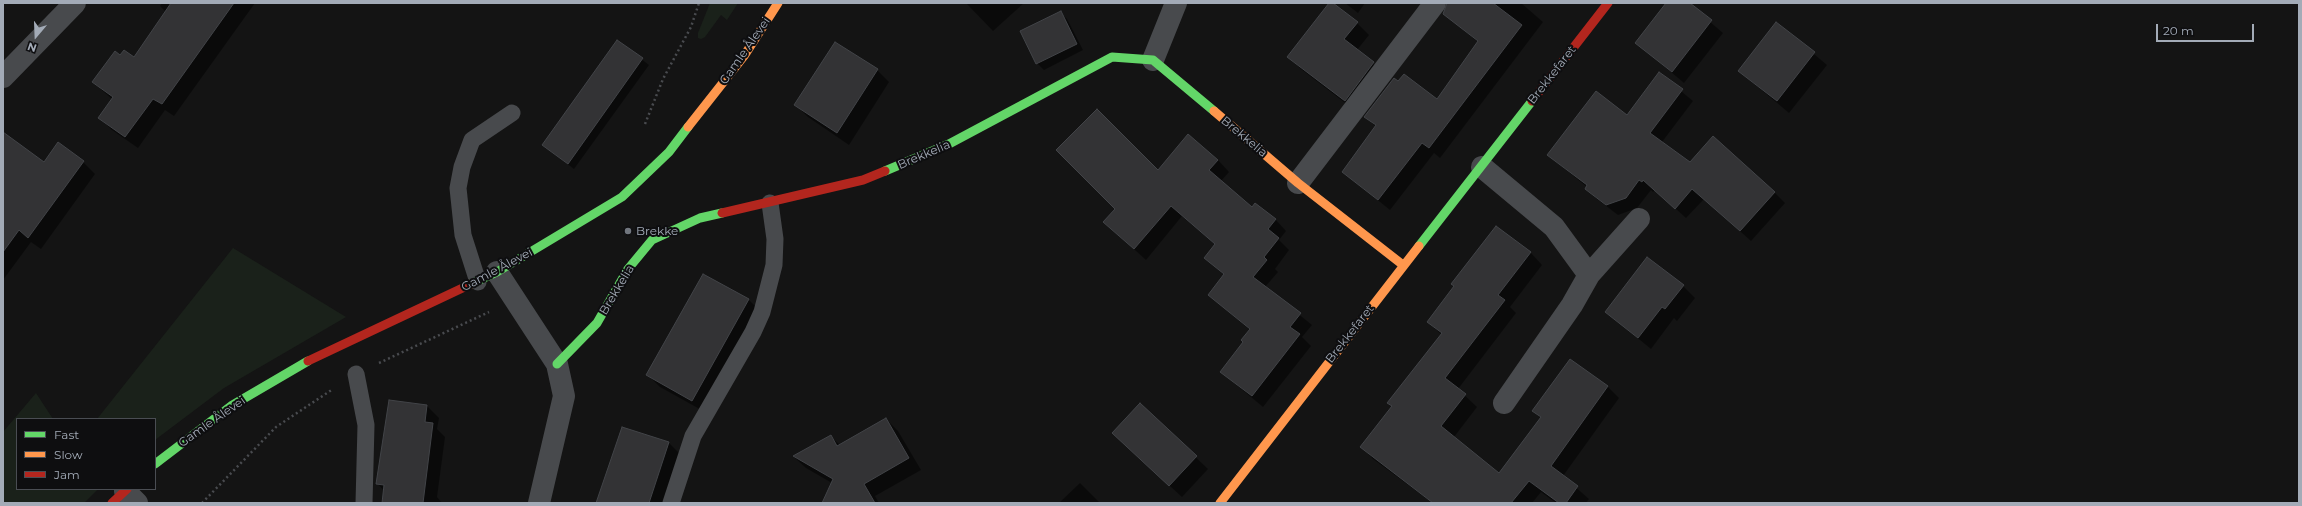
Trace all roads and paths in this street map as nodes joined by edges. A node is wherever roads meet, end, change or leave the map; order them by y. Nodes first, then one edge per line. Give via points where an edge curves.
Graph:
1 (74, 3) edge
2 (699, 3) edge
3 (778, 3) edge
4 (1176, 3) edge
5 (1435, 3) edge
6 (1608, 3) edge
7 (1153, 60) junction
8 (3, 77) edge
9 (512, 113) dead end
10 (645, 124) dead end
11 (1482, 167) junction
12 (1298, 182) junction
13 (770, 203) junction
14 (1639, 219) dead end
15 (1403, 265) junction
16 (497, 272) junction
17 (1589, 275) junction
18 (478, 282) junction
19 (558, 364) junction
20 (356, 374) dead end
21 (1504, 403) dead end
22 (156, 463) edge
23 (364, 503) edge
24 (540, 503) edge
25 (671, 503) edge
26 (1220, 503) edge

1 - 8 street
2 - 10 path via 691,26 663,79
3 - 16 street, Gamle Ålevei via 744,56 669,152 622,197
4 - 7 street
5 - 12 street
6 - 11 street, Brekkefaret
7 - 12 street, Brekkelia
7 - 13 street, Brekkelia via 1112,57 949,144 863,180
9 - 18 lane via 472,140 462,168 458,188 463,235
11 - 15 street, Brekkefaret
11 - 17 street via 1554,227
12 - 15 street, Brekkelia
13 - 19 street, Brekkelia via 700,218 652,240 628,269 597,323
13 - 25 lane via 775,239 774,265 762,312 693,436
14 - 17 street
15 - 26 street, Brekkefaret
16 - 18 street, Gamle Ålevei
16 - 19 street
17 - 21 street via 1572,305
18 - 22 street, Gamle Ålevei via 317,356 231,406
19 - 24 street via 564,396
20 - 23 lane via 366,425

